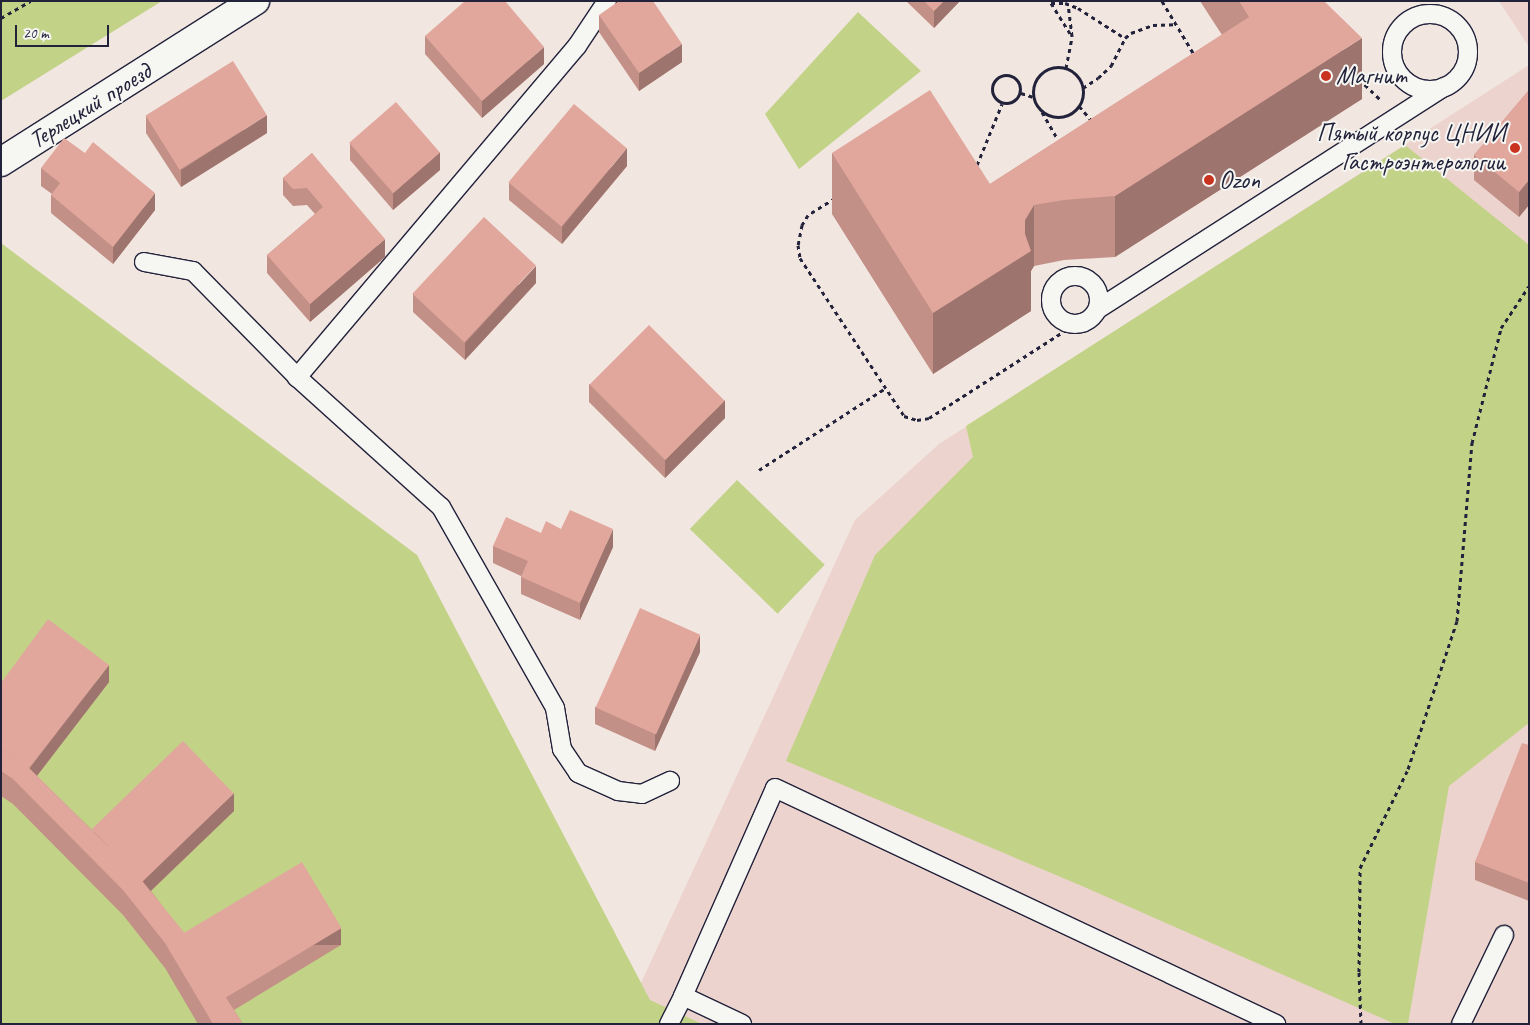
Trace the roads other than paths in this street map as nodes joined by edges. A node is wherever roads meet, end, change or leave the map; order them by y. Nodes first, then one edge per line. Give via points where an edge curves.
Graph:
1 (255, 1) edge
2 (607, 1) edge
3 (1437, 1) edge
4 (1448, 18) junction
5 (1444, 87) junction
6 (1, 162) edge
7 (144, 262) dead end
8 (1098, 309) junction
9 (297, 377) junction
10 (670, 782) dead end
11 (1504, 935) dead end
12 (683, 996) junction
13 (669, 1024) edge
14 (742, 1024) edge
15 (1276, 1024) edge
16 (1461, 1024) edge

1 - 6 street, Терлецкий проезд
2 - 9 lane via 576,46
3 - 4 lane
4 - 5 lane via 1461,31 1468,48 1462,71
4 - 5 lane via 1421,14 1408,20 1396,36 1392,56 1396,69 1416,88
5 - 8 lane
7 - 9 lane via 193,271
8 - 8 lane via 1100,301 1095,286 1081,277 1065,278 1053,289 1051,305 1059,319 1074,325 1089,321
9 - 10 lane via 441,508 555,708 562,749 578,773 618,791 642,794
11 - 16 lane
12 - 13 lane
12 - 14 lane
12 - 15 lane via 775,788

